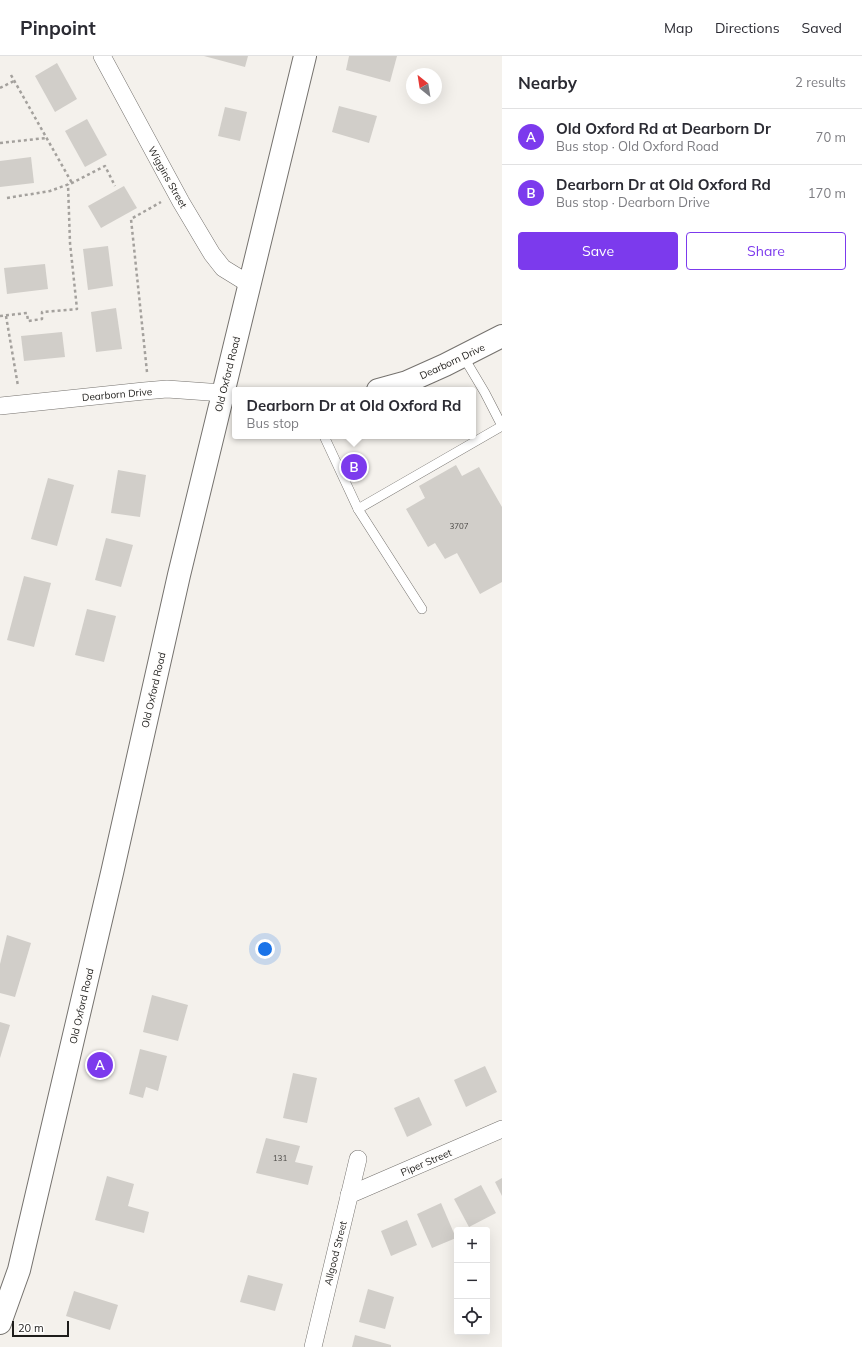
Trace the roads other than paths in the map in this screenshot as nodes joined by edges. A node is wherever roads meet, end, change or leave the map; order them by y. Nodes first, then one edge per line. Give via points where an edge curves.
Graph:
1 (102, 56) edge
2 (305, 56) edge
3 (249, 284) junction
4 (502, 336) edge
5 (463, 356) junction
6 (389, 387) edge
7 (229, 393) edge
8 (0, 406) edge
9 (502, 426) edge
10 (325, 439) edge
11 (358, 509) junction
12 (422, 609) dead end
13 (502, 1129) edge
14 (358, 1160) dead end
15 (349, 1195) junction
16 (0, 1323) edge
17 (313, 1347) edge

1 - 3 street, Wiggins Street via 212,254 223,268
2 - 3 street, Old Oxford Road
3 - 7 street, Old Oxford Road
4 - 5 street, Dearborn Drive
5 - 6 street, Dearborn Drive via 407,382
5 - 9 lane
7 - 8 street, Dearborn Drive via 167,389
7 - 16 street, Old Oxford Road via 179,575 21,1263
9 - 11 lane
10 - 11 lane
11 - 12 lane
13 - 15 street, Piper Street
14 - 15 street, Allgood Street
15 - 17 street, Allgood Street

